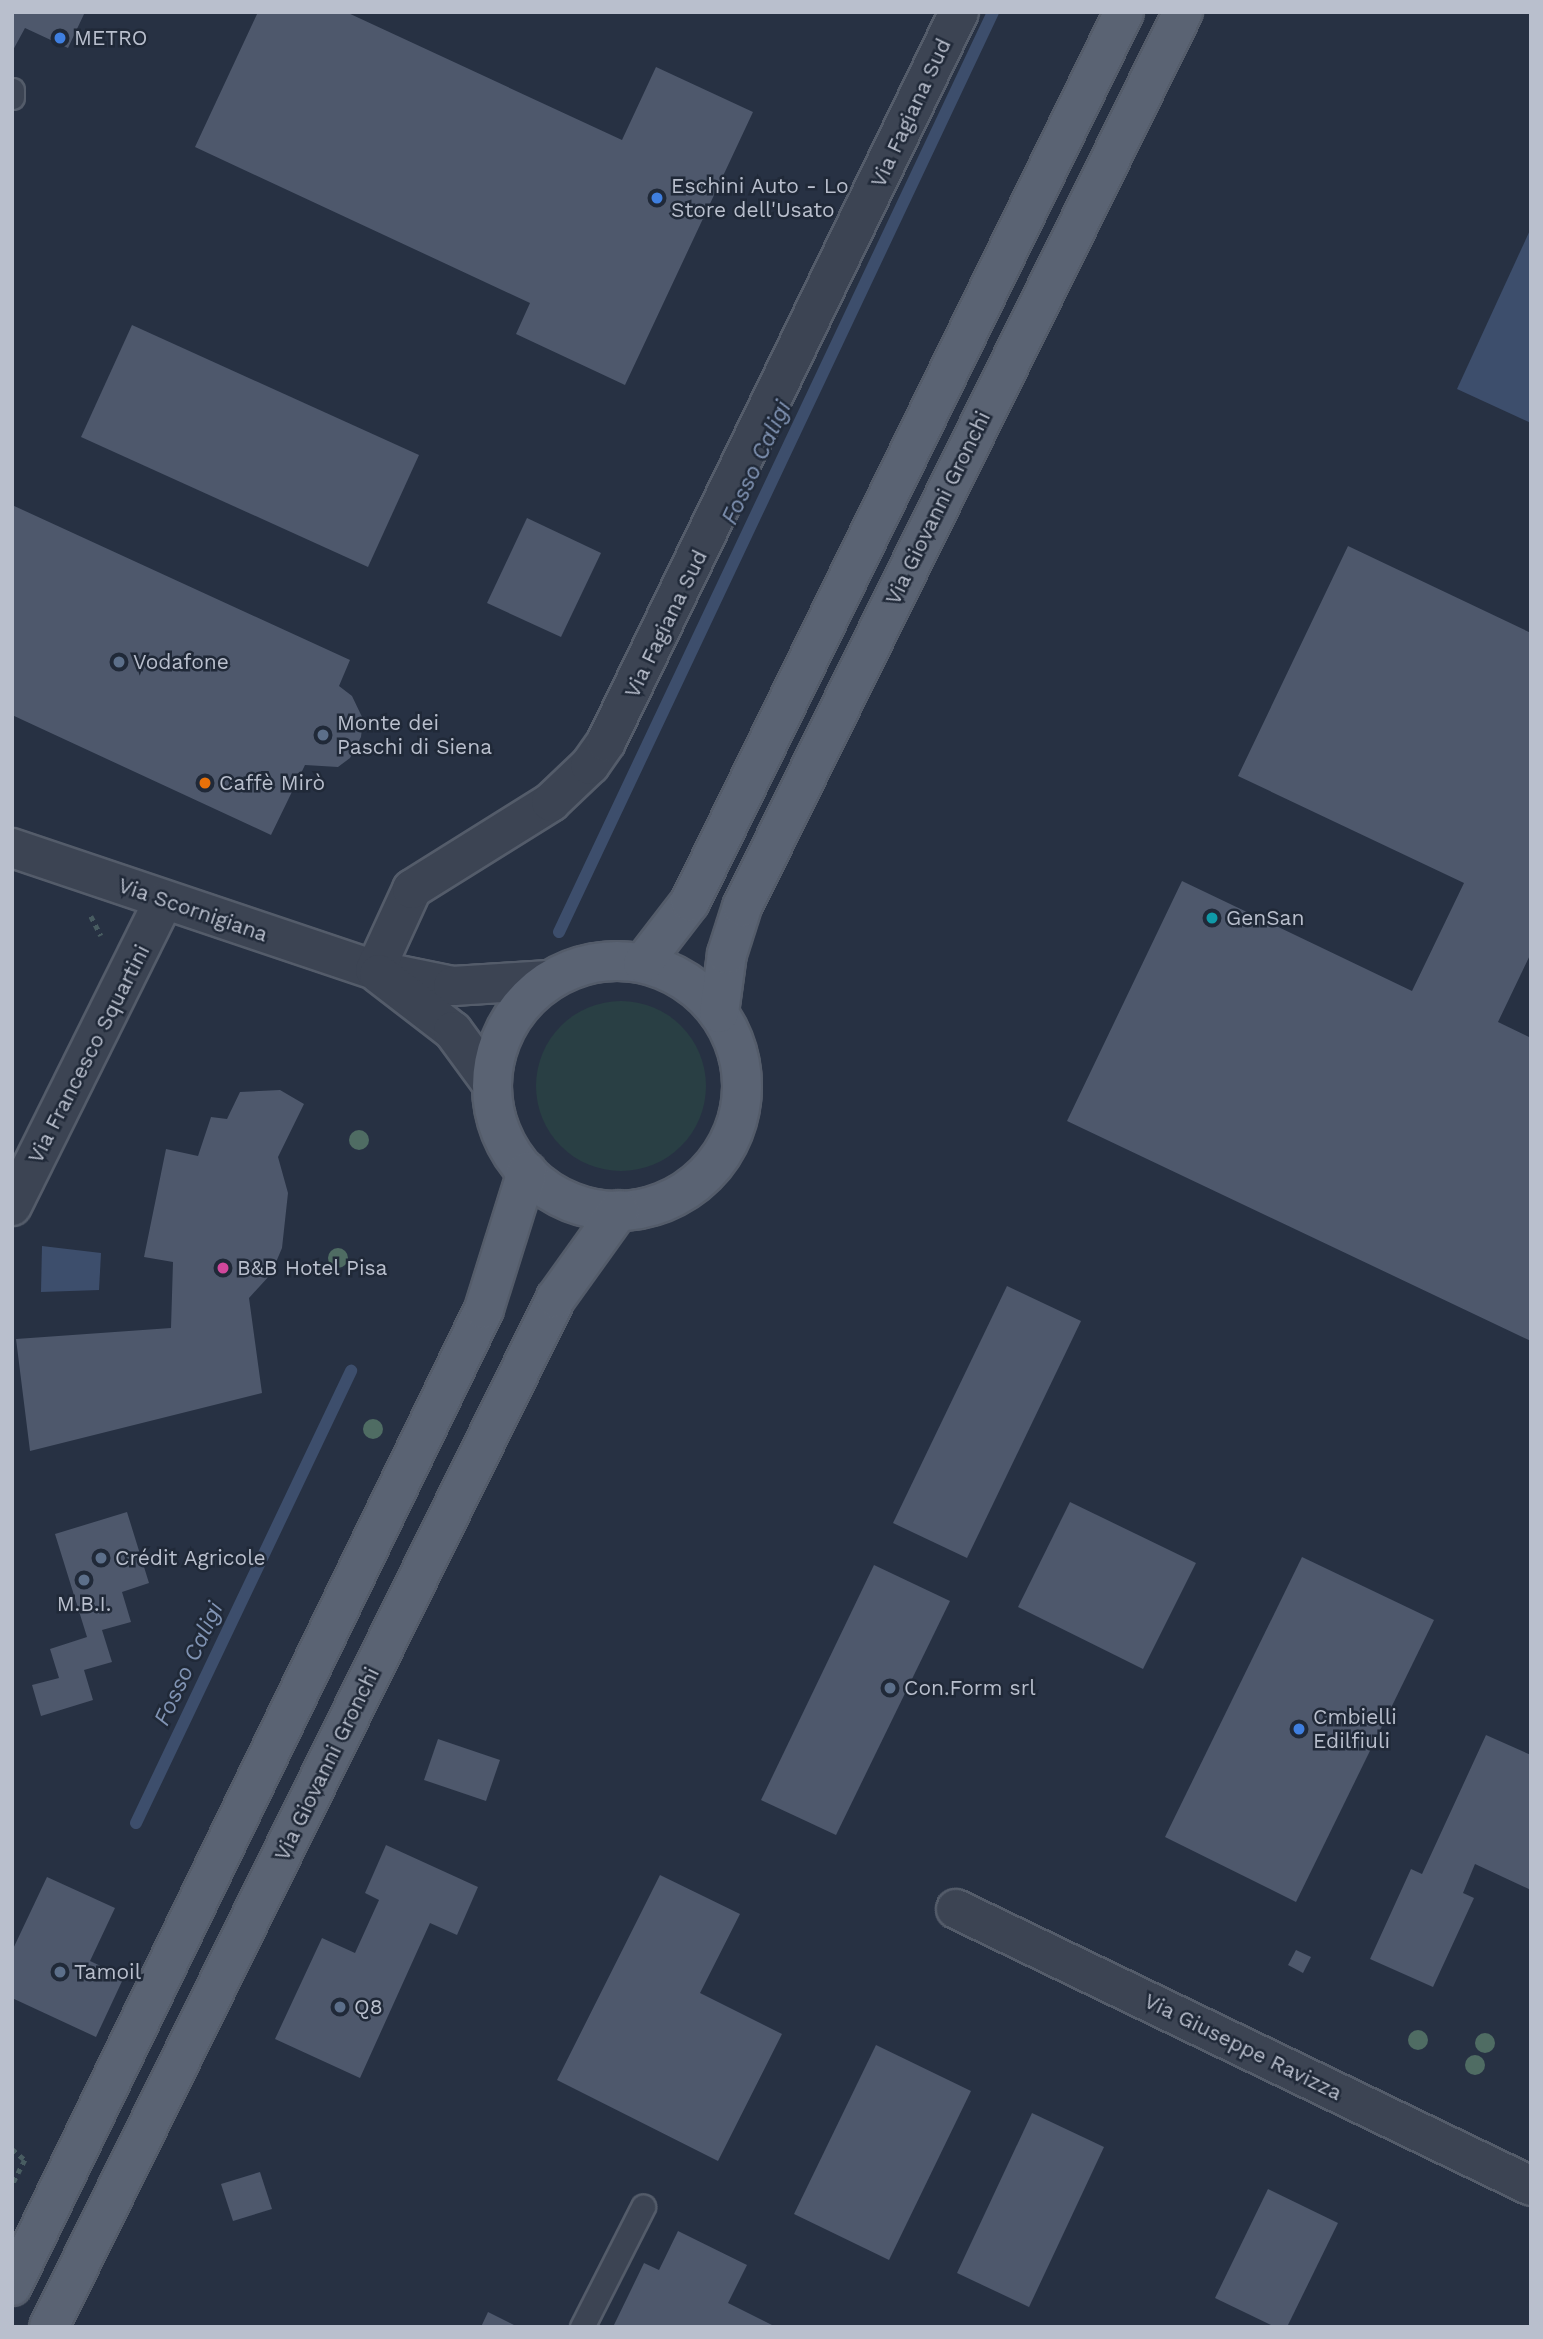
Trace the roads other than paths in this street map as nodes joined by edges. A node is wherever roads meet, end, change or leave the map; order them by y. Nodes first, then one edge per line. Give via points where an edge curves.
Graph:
1 (959, 12) edge
2 (1124, 12) edge
3 (1183, 12) edge
4 (12, 848) edge
5 (163, 902) junction
6 (643, 963) junction
7 (375, 970) junction
8 (549, 980) junction
9 (719, 1013) junction
10 (491, 1083) junction
11 (527, 1172) junction
12 (12, 1206) edge
13 (619, 1210) junction
14 (956, 1909) dead end
15 (1531, 2186) edge
16 (643, 2207) dead end
17 (12, 2286) edge
18 (49, 2327) edge
19 (582, 2327) edge

1 - 7 street, Via Fagiana Sud via 606,743 551,802 412,889
2 - 6 main road via 690,902
3 - 9 main road, Via Giovanni Gronchi via 742,907 727,954
4 - 5 street, Via Scornigiana
5 - 7 street, Via Scornigiana
5 - 12 street, Via Francesco Squartini
6 - 8 main road via 594,963
6 - 9 main road via 683,980
7 - 8 street, Via Scornigiana via 453,986
7 - 10 street, Via Scornigiana via 453,1031
8 - 10 main road via 513,1017 501,1039
9 - 13 main road via 737,1049 743,1081 739,1118 725,1149 700,1179 669,1200
10 - 11 main road via 500,1131
11 - 13 main road via 574,1203
11 - 17 main road via 484,1309
13 - 18 main road, Via Giovanni Gronchi via 556,1298
14 - 15 street, Via Giuseppe Ravizza
16 - 19 lane

